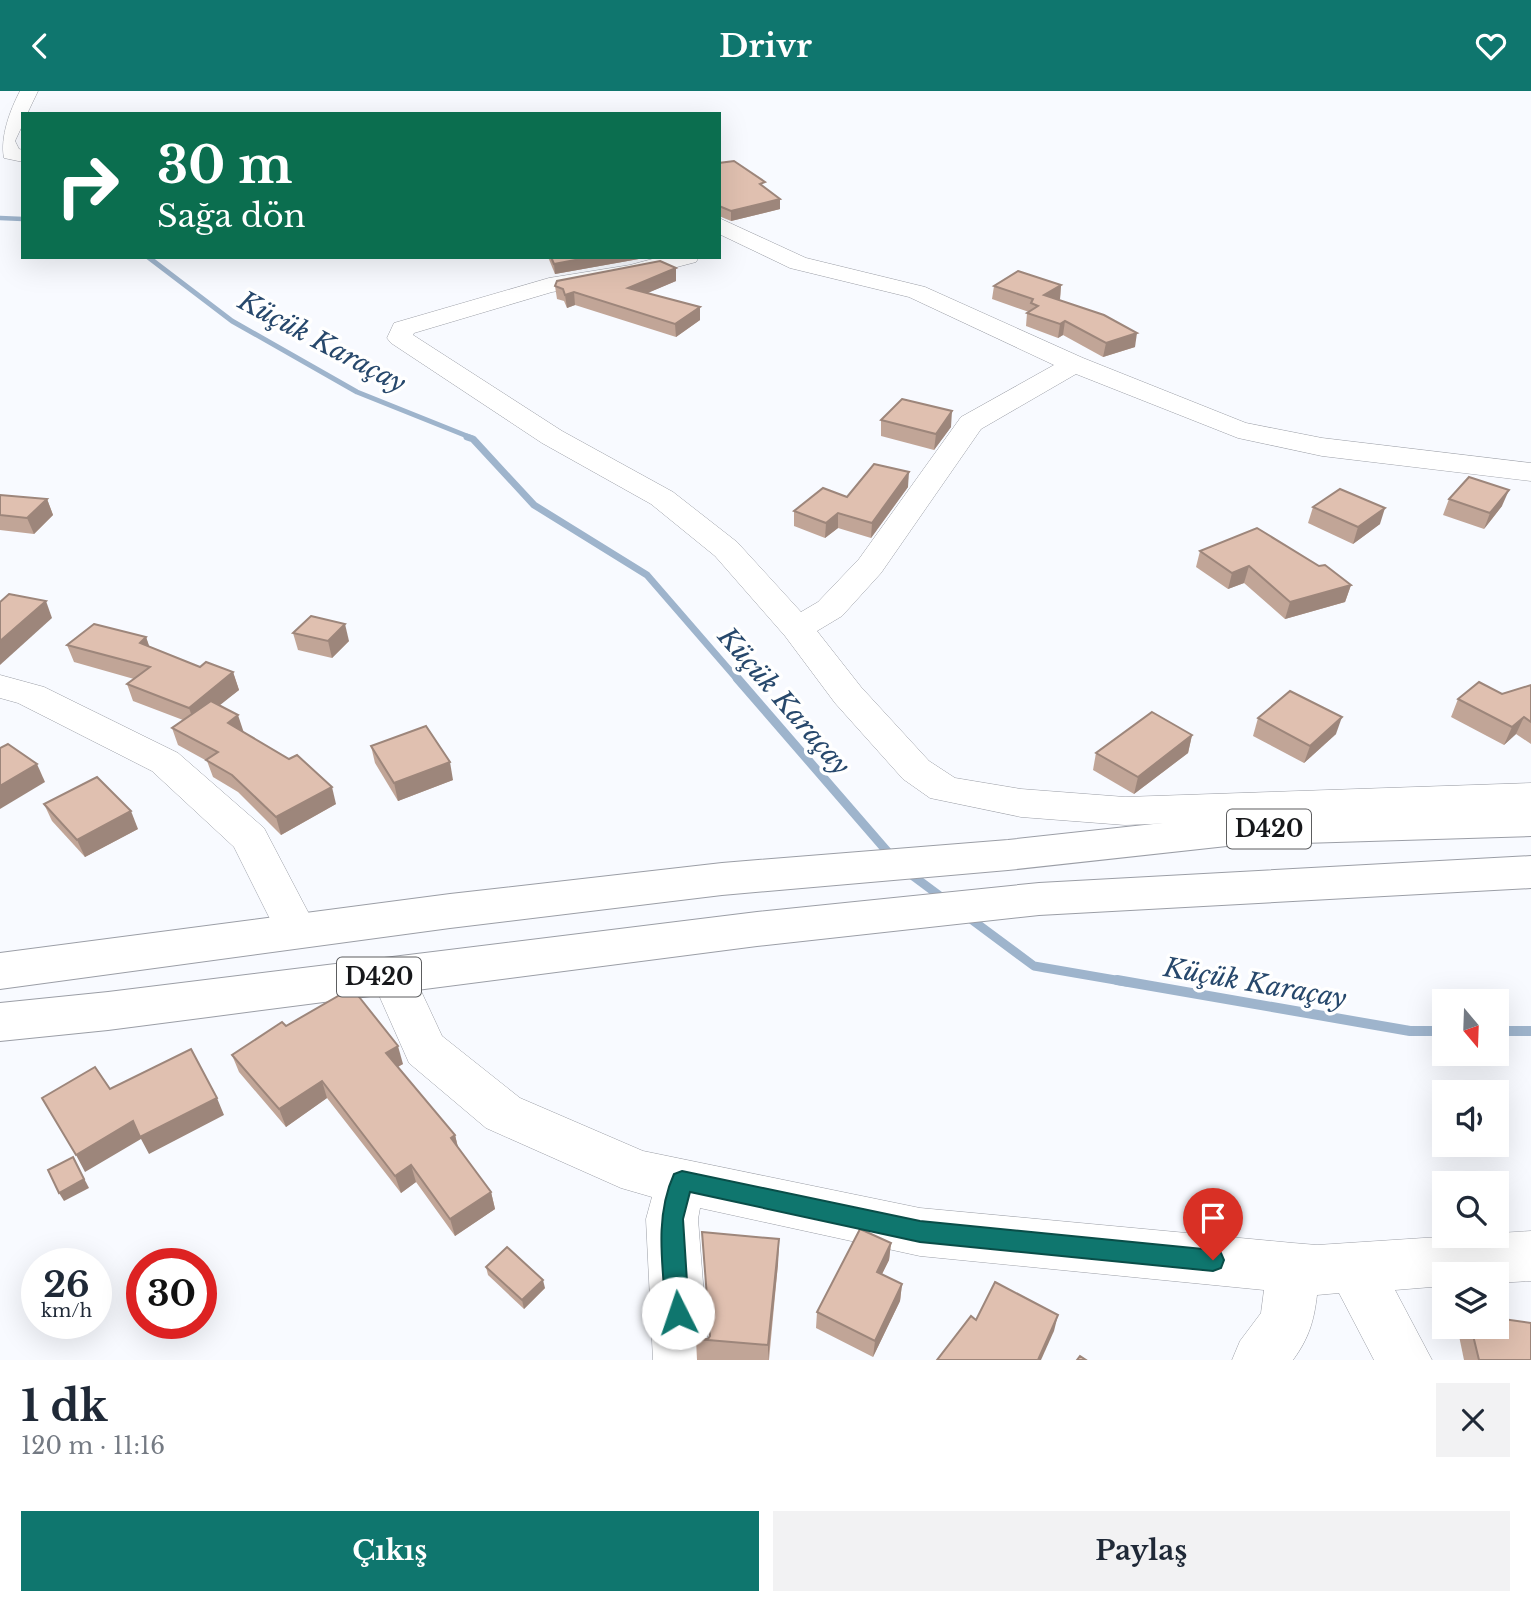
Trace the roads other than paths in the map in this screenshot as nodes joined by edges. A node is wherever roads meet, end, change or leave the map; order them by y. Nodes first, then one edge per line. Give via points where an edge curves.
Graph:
1 (29, 91) edge
2 (11, 157) edge
3 (721, 226) edge
4 (746, 239) junction
5 (721, 246) edge
6 (680, 259) edge
7 (1074, 364) junction
8 (1531, 472) edge
9 (797, 629) junction
10 (0, 686) edge
11 (1531, 796) edge
12 (1531, 821) edge
13 (1531, 872) edge
14 (297, 932) junction
15 (0, 971) edge
16 (392, 975) junction
17 (0, 1022) edge
18 (682, 1181) junction
19 (1531, 1256) edge
20 (1293, 1268) junction
21 (1354, 1268) junction
22 (681, 1360) edge
23 (1261, 1360) edge
24 (1404, 1360) edge

1 - 2 street via 5,141
3 - 4 street
4 - 5 street
4 - 7 street via 798,263 917,292
6 - 9 street via 536,288 404,328 400,338 552,437 662,498 726,548
7 - 8 street via 1238,430 1322,447
7 - 9 street via 971,423 870,566 830,609
9 - 11 street via 916,770 944,789 1021,803 1125,811
10 - 14 street via 31,695 165,762 250,838
12 - 14 highway, D420 via 1236,830 722,879
13 - 16 highway, D420 via 1039,899
14 - 15 highway, D420
16 - 17 highway, D420
16 - 18 street via 425,1049 503,1113 639,1171
18 - 20 street via 920,1231
18 - 22 street via 671,1219
19 - 21 street
20 - 21 street
20 - 23 street via 1287,1323
21 - 24 street

